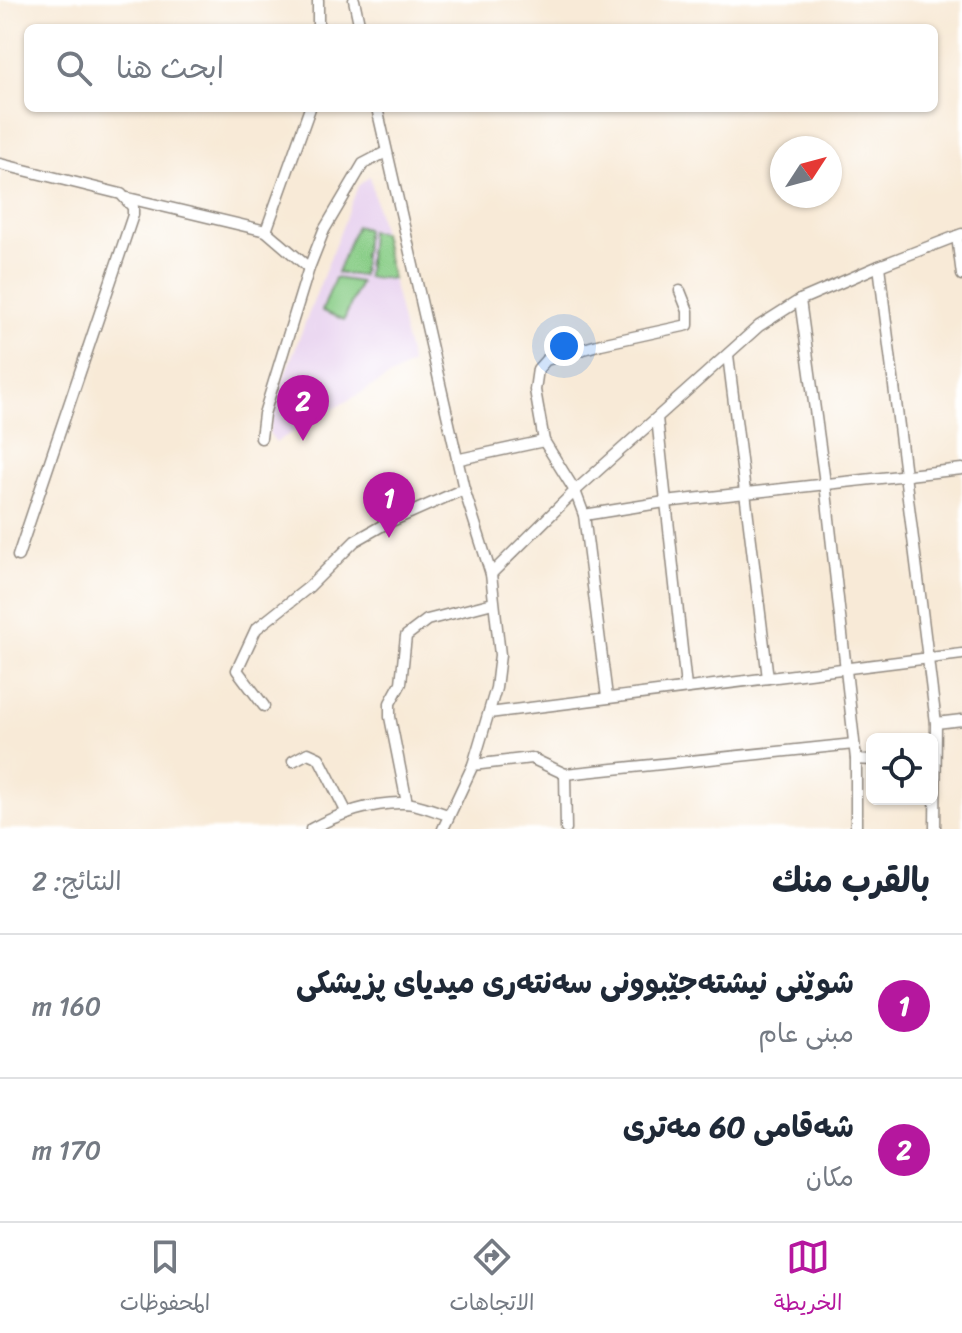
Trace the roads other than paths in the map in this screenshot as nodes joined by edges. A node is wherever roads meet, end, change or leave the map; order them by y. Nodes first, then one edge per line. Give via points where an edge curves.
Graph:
1 (318, 0) edge
2 (354, 0) edge
3 (318, 24) edge
4 (359, 24) edge
5 (309, 112) edge
6 (378, 112) edge
7 (386, 152) junction
8 (0, 164) edge
9 (128, 198) junction
10 (266, 231) junction
11 (960, 235) edge
12 (879, 266) junction
13 (309, 268) junction
14 (962, 275) edge
15 (680, 291) dead end
16 (800, 300) junction
17 (728, 355) junction
18 (657, 418) junction
19 (261, 438) dead end
20 (544, 441) junction
21 (460, 459) junction
22 (962, 469) edge
23 (905, 475) junction
24 (825, 483) junction
25 (464, 489) junction
26 (575, 491) junction
27 (745, 494) junction
28 (665, 502) junction
29 (584, 515) junction
30 (18, 556) dead end
31 (491, 574) junction
32 (493, 603) junction
33 (962, 654) edge
34 (926, 659) junction
35 (845, 668) junction
36 (768, 678) junction
37 (686, 687) junction
38 (607, 697) junction
39 (264, 706) dead end
40 (489, 713) junction
41 (962, 720) edge
42 (936, 723) junction
43 (935, 733) edge
44 (854, 744) junction
45 (856, 759) junction
46 (866, 760) edge
47 (293, 761) dead end
48 (473, 765) junction
49 (565, 774) junction
50 (407, 803) junction
51 (935, 805) edge
52 (347, 813) junction
53 (448, 815) junction
54 (318, 827) edge
55 (443, 829) edge
56 (566, 829) edge
57 (856, 829) edge
58 (935, 829) edge

1 - 3 street
2 - 4 street
5 - 10 street
6 - 7 street
7 - 13 street via 363,164 324,230
7 - 21 street
8 - 9 street
9 - 10 street
9 - 30 street via 133,215
10 - 13 street
11 - 12 street
11 - 14 street
12 - 16 street
12 - 23 street
13 - 19 street
15 - 20 street via 688,325 546,360 538,369 535,390
16 - 17 street via 759,326
16 - 24 street
17 - 18 street
17 - 27 street
18 - 26 street
18 - 28 street
20 - 21 street
20 - 26 street
21 - 25 street
22 - 23 street
23 - 24 street
23 - 34 street
24 - 27 street
24 - 35 street
25 - 31 street
25 - 39 street via 355,541 256,629 237,670
26 - 29 street
26 - 31 street
27 - 28 street
27 - 36 street
28 - 29 street
28 - 37 street
29 - 38 street
31 - 32 street
32 - 40 street via 500,655
32 - 50 street via 427,620 406,636 401,683 390,703 390,717
33 - 34 street
34 - 35 street
34 - 42 street
35 - 36 street
35 - 44 street
36 - 37 street
37 - 38 street
38 - 40 street
40 - 48 street
41 - 42 street
42 - 43 street
44 - 45 street
44 - 49 street
45 - 46 street
45 - 57 street
47 - 52 street via 312,752 319,758
48 - 49 street via 531,758
48 - 53 street
49 - 56 street
50 - 52 street
50 - 53 street
51 - 58 street
52 - 54 street
53 - 55 street

